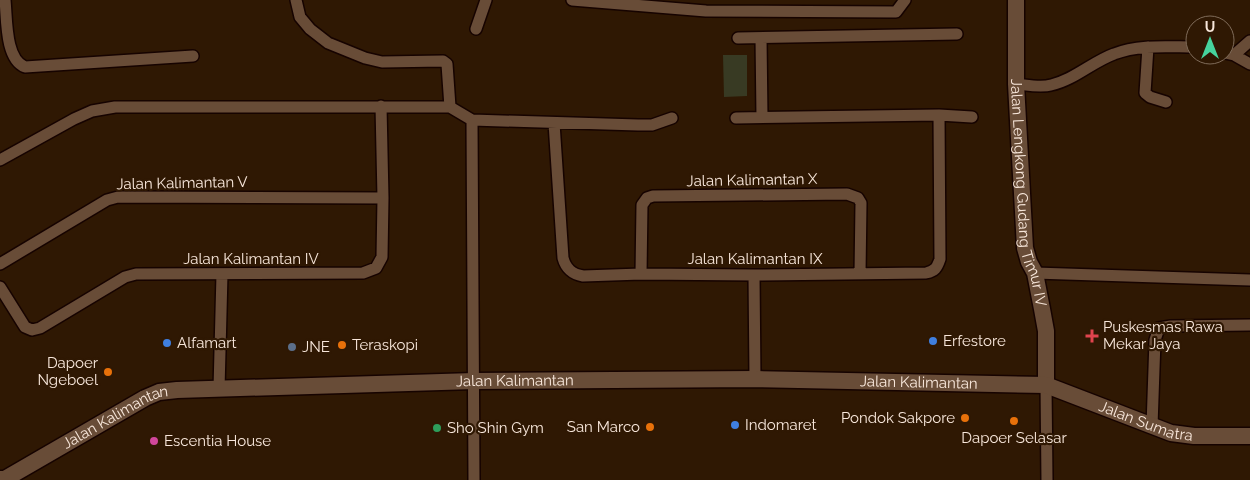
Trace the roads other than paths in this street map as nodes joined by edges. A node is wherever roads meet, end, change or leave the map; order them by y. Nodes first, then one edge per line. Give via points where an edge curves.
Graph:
1 (5, 0) edge
2 (296, 0) edge
3 (486, 0) edge
4 (572, 0) edge
5 (905, 0) edge
6 (1016, 0) edge
7 (476, 29) dead end
8 (957, 34) dead end
9 (738, 38) dead end
10 (761, 38) junction
11 (1250, 41) edge
12 (1148, 47) junction
13 (1185, 47) edge
14 (1235, 51) edge
15 (193, 56) dead end
16 (1235, 56) edge
17 (1250, 64) edge
18 (1016, 84) junction
19 (1166, 102) dead end
20 (381, 106) junction
21 (450, 107) junction
22 (939, 115) junction
23 (762, 117) junction
24 (972, 117) dead end
25 (672, 118) dead end
26 (736, 118) dead end
27 (472, 120) junction
28 (554, 122) junction
29 (0, 160) edge
30 (383, 198) junction
31 (0, 264) edge
32 (1035, 273) junction
33 (222, 274) junction
34 (642, 274) junction
35 (860, 274) junction
36 (754, 275) junction
37 (1250, 280) edge
38 (0, 287) edge
39 (1250, 326) edge
40 (755, 379) junction
41 (474, 381) junction
42 (1046, 385) junction
43 (219, 389) junction
44 (1152, 426) junction
45 (1250, 436) edge
46 (3, 478) edge
47 (474, 480) edge
48 (1047, 480) edge

1 - 15 street via 11,53 18,65
2 - 21 street via 300,17 328,43 382,62 443,61 447,64
3 - 7 street
4 - 5 street via 706,11 896,12
6 - 18 street, Jalan Lengkong Gudang Timur IV
8 - 10 street
9 - 10 street
10 - 23 street
11 - 14 street
12 - 13 street
12 - 18 street via 1116,53 1049,86
12 - 19 street via 1145,92
16 - 17 street
18 - 32 street, Jalan Lengkong Gudang Timur IV via 1025,248
20 - 21 street
20 - 29 street via 115,107 92,111 74,119
20 - 30 street, Jalan Kalimantan IV
21 - 27 street
22 - 23 street
22 - 24 street
22 - 35 street, Jalan Kalimantan IX via 940,259 937,268 926,273
23 - 26 street
25 - 28 street via 652,125
27 - 28 street
27 - 41 street
28 - 34 street, Jalan Kalimantan IX via 565,266 582,276
30 - 31 street, Jalan Kalimantan V via 118,197 107,200
30 - 33 street, Jalan Kalimantan IV via 382,257 371,271
32 - 37 street
32 - 42 street, Jalan Lengkong Gudang Timur IV via 1046,331
33 - 38 street, Jalan Kalimantan IV via 130,275 32,330 24,327
33 - 43 street
34 - 35 street, Jalan Kalimantan X via 642,205 647,198 847,194 858,198 861,203
34 - 36 street, Jalan Kalimantan IX
35 - 36 street, Jalan Kalimantan IX
36 - 40 street
39 - 44 street via 1160,328 1154,340
40 - 41 street, Jalan Kalimantan
40 - 42 street, Jalan Kalimantan
41 - 43 street, Jalan Kalimantan
41 - 47 street
42 - 44 street, Jalan Sumatra
42 - 48 street
43 - 46 street, Jalan Kalimantan via 159,392
44 - 45 street, Jalan Sumatra via 1194,436

